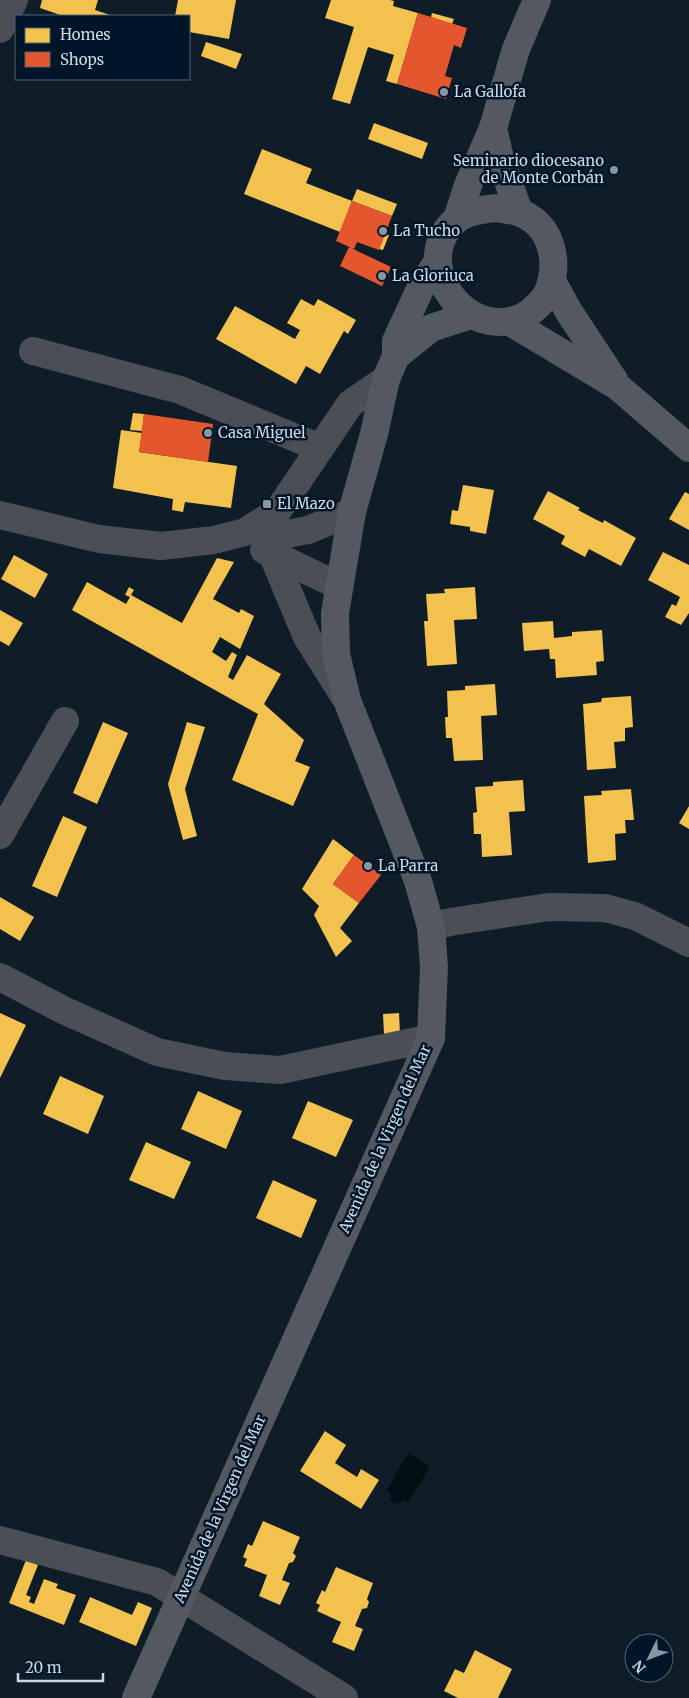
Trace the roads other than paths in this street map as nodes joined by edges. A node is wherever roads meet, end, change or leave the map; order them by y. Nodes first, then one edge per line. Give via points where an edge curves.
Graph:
1 (14, 0) edge
2 (530, 6) edge
3 (0, 28) edge
4 (493, 128) junction
5 (519, 212) junction
6 (457, 219) junction
7 (438, 261) junction
8 (552, 281) junction
9 (471, 316) junction
10 (510, 322) junction
11 (33, 352) dead end
12 (391, 368) junction
13 (617, 386) junction
14 (320, 448) junction
15 (689, 448) edge
16 (352, 512) junction
17 (0, 515) edge
18 (214, 540) junction
19 (271, 551) junction
20 (339, 586) junction
21 (346, 700) junction
22 (65, 721) dead end
23 (0, 835) edge
24 (431, 927) junction
25 (689, 943) edge
26 (0, 977) edge
27 (431, 1038) junction
28 (0, 1540) edge
29 (181, 1596) junction
30 (136, 1698) edge
31 (344, 1698) edge

1 - 3 street
2 - 4 main road
4 - 5 main road
4 - 6 main road
5 - 6 main road via 496,208 476,210
5 - 8 main road via 536,224 554,252
6 - 7 main road via 446,231
7 - 9 main road via 443,282 453,301
7 - 12 main road, Avenida de la Virgen del Mar via 422,286 396,341
8 - 10 main road via 546,296 536,307
8 - 13 main road
9 - 10 main road via 488,322
9 - 12 main road via 430,328
10 - 13 main road
11 - 14 street via 180,390
12 - 14 street via 350,404
12 - 16 main road, Avenida de la Virgen del Mar
13 - 15 main road
14 - 18 street via 277,512 246,532
16 - 19 street via 308,530 282,535
16 - 20 main road, Avenida de la Virgen del Mar
17 - 18 street via 99,539 162,546
18 - 19 street
19 - 20 street
19 - 21 street via 307,637
20 - 21 main road, Avenida de la Virgen del Mar via 335,613 336,654
21 - 24 main road, Avenida de la Virgen del Mar via 418,881
22 - 23 street
24 - 25 street via 549,907 605,908 634,916
24 - 27 main road, Avenida de la Virgen del Mar via 434,967
26 - 27 street via 63,1010 157,1052 225,1066 280,1070
27 - 29 main road, Avenida de la Virgen del Mar
28 - 29 street via 157,1582
29 - 30 main road, Avenida de la Virgen del Mar
29 - 31 street

